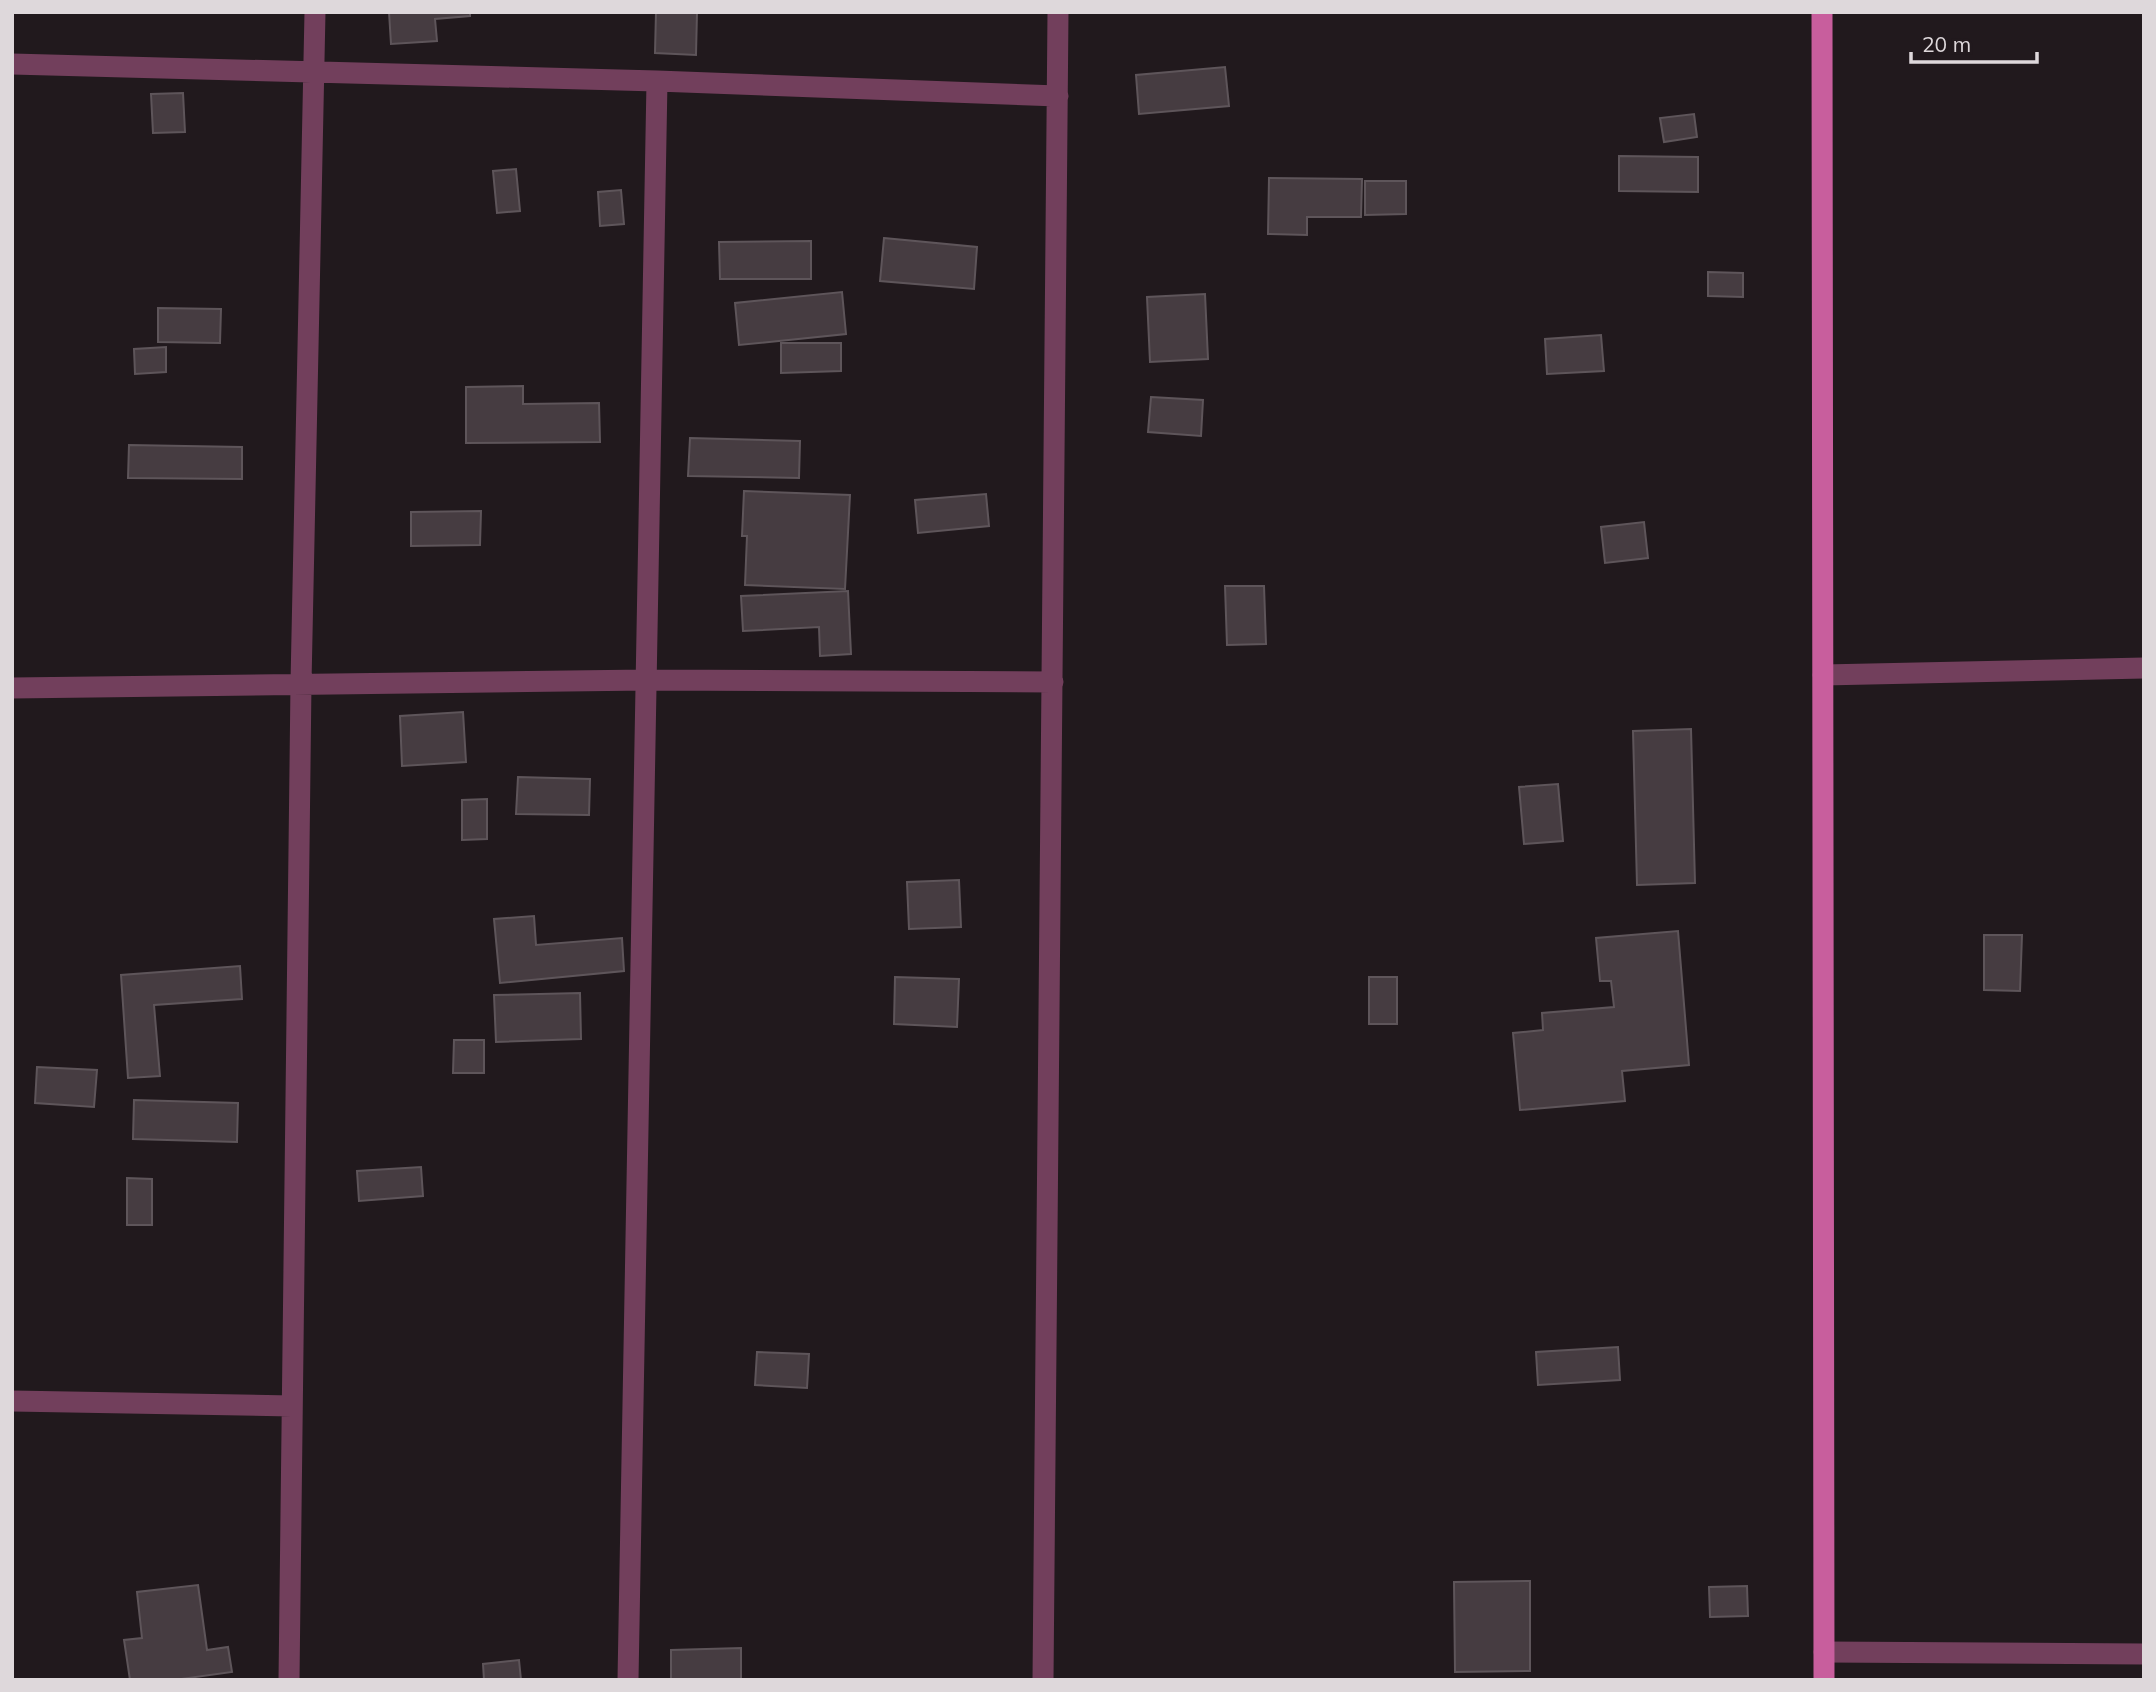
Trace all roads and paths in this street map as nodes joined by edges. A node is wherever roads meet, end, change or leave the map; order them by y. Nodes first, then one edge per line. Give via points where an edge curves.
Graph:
1 (315, 12) edge
2 (1058, 12) edge
3 (1822, 12) edge
4 (12, 64) edge
5 (314, 71) junction
6 (657, 81) junction
7 (1058, 96) junction
8 (2144, 668) edge
9 (1823, 675) junction
10 (647, 680) junction
11 (1053, 682) junction
12 (301, 683) junction
13 (12, 688) edge
14 (12, 1401) edge
15 (292, 1406) junction
16 (1824, 1652) junction
17 (2144, 1654) edge
18 (289, 1680) edge
19 (628, 1680) edge
20 (1043, 1680) edge
21 (1824, 1680) edge

1 - 5 street
2 - 7 street
3 - 9 main road
4 - 5 street
5 - 6 street
5 - 12 street
6 - 7 street
6 - 10 street
7 - 11 street
8 - 9 street
9 - 16 main road
10 - 11 street
10 - 12 street
10 - 19 street
11 - 20 street
12 - 13 street
12 - 15 street
14 - 15 street
15 - 18 street
16 - 17 street
16 - 21 main road

